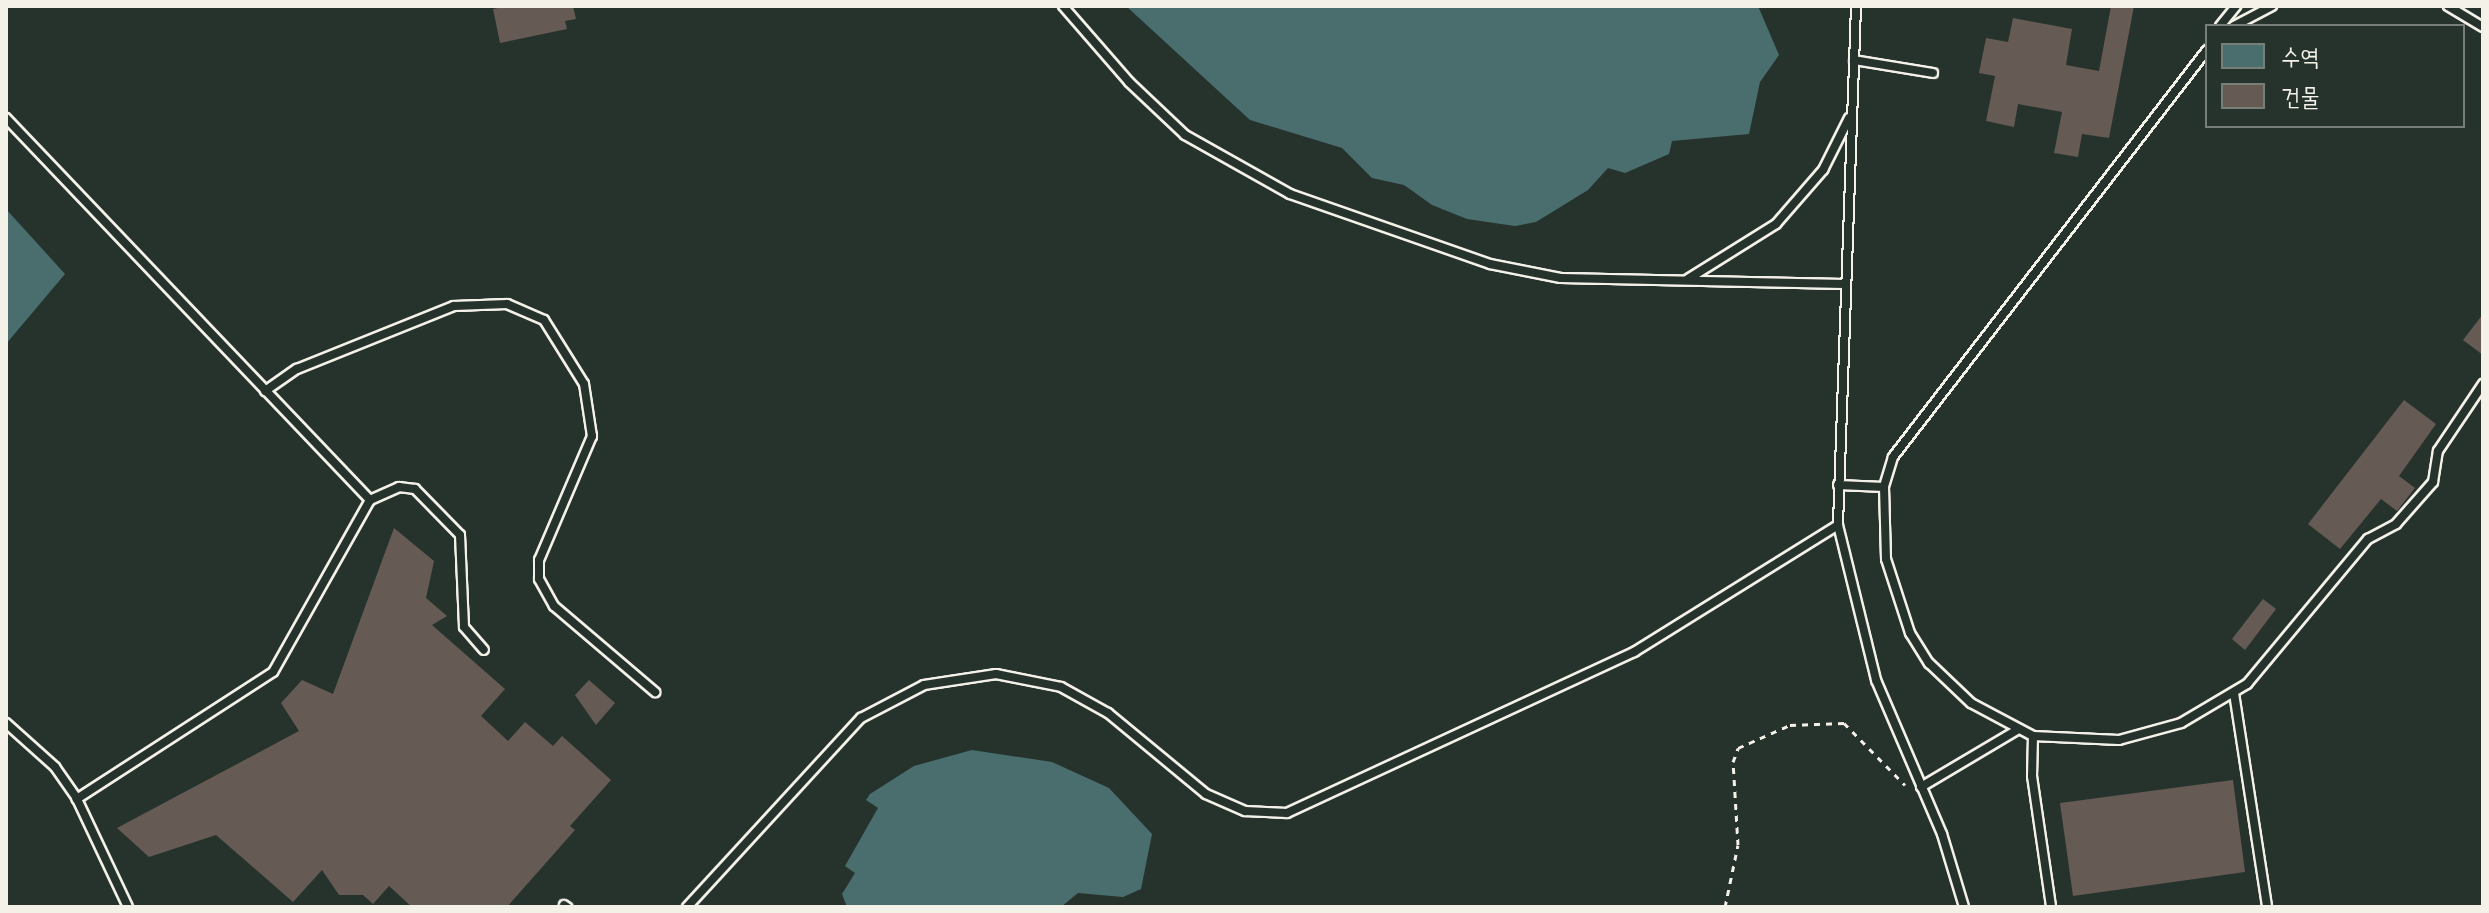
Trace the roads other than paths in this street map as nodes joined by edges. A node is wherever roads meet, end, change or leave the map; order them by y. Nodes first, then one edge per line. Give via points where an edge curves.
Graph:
1 (1063, 6) edge
2 (1856, 6) edge
3 (2236, 6) edge
4 (2272, 6) edge
5 (2448, 6) edge
6 (2222, 24) edge
7 (2238, 24) edge
8 (2483, 27) edge
9 (2205, 53) edge
10 (1854, 60) junction
11 (1933, 73) dead end
12 (1852, 114) junction
13 (6, 118) edge
14 (1688, 279) junction
15 (1844, 284) junction
16 (2483, 384) edge
17 (265, 391) junction
18 (1838, 485) junction
19 (1884, 487) junction
20 (370, 500) junction
21 (1838, 525) junction
22 (484, 650) dead end
23 (655, 692) dead end
24 (2234, 693) junction
25 (6, 723) edge
26 (2017, 730) junction
27 (2033, 736) junction
28 (1921, 787) junction
29 (77, 799) junction
30 (128, 907) edge
31 (687, 907) edge
32 (1964, 907) edge
33 (2051, 907) edge
34 (2267, 907) edge

1 - 14 lane via 1129,82 1185,135 1290,194 1490,264 1561,278
2 - 10 lane
3 - 6 lane
4 - 7 lane
5 - 8 lane
9 - 19 lane via 1913,422
10 - 11 lane
10 - 12 lane
12 - 14 lane via 1823,170 1776,224
12 - 15 lane
13 - 17 lane
14 - 15 lane
15 - 18 lane
16 - 24 lane via 2438,451 2433,482 2396,524 2368,539
17 - 20 lane
17 - 23 lane via 297,369 454,306 507,304 544,320 584,384 592,436 539,560 539,579 554,606
18 - 19 lane
18 - 21 lane
19 - 26 lane via 1886,559 1910,633 1929,663 1971,703
20 - 22 lane via 399,487 415,489 460,535 464,627
20 - 29 lane via 273,672
21 - 28 lane via 1876,680
21 - 31 lane via 1634,652 1287,813 1245,811 1206,794 1108,713 1061,687 996,674 924,685 861,718
24 - 27 lane via 2147,736
24 - 34 lane
25 - 29 lane via 55,767
26 - 27 lane
26 - 28 lane
27 - 33 lane via 2032,776
28 - 32 lane
29 - 30 lane

